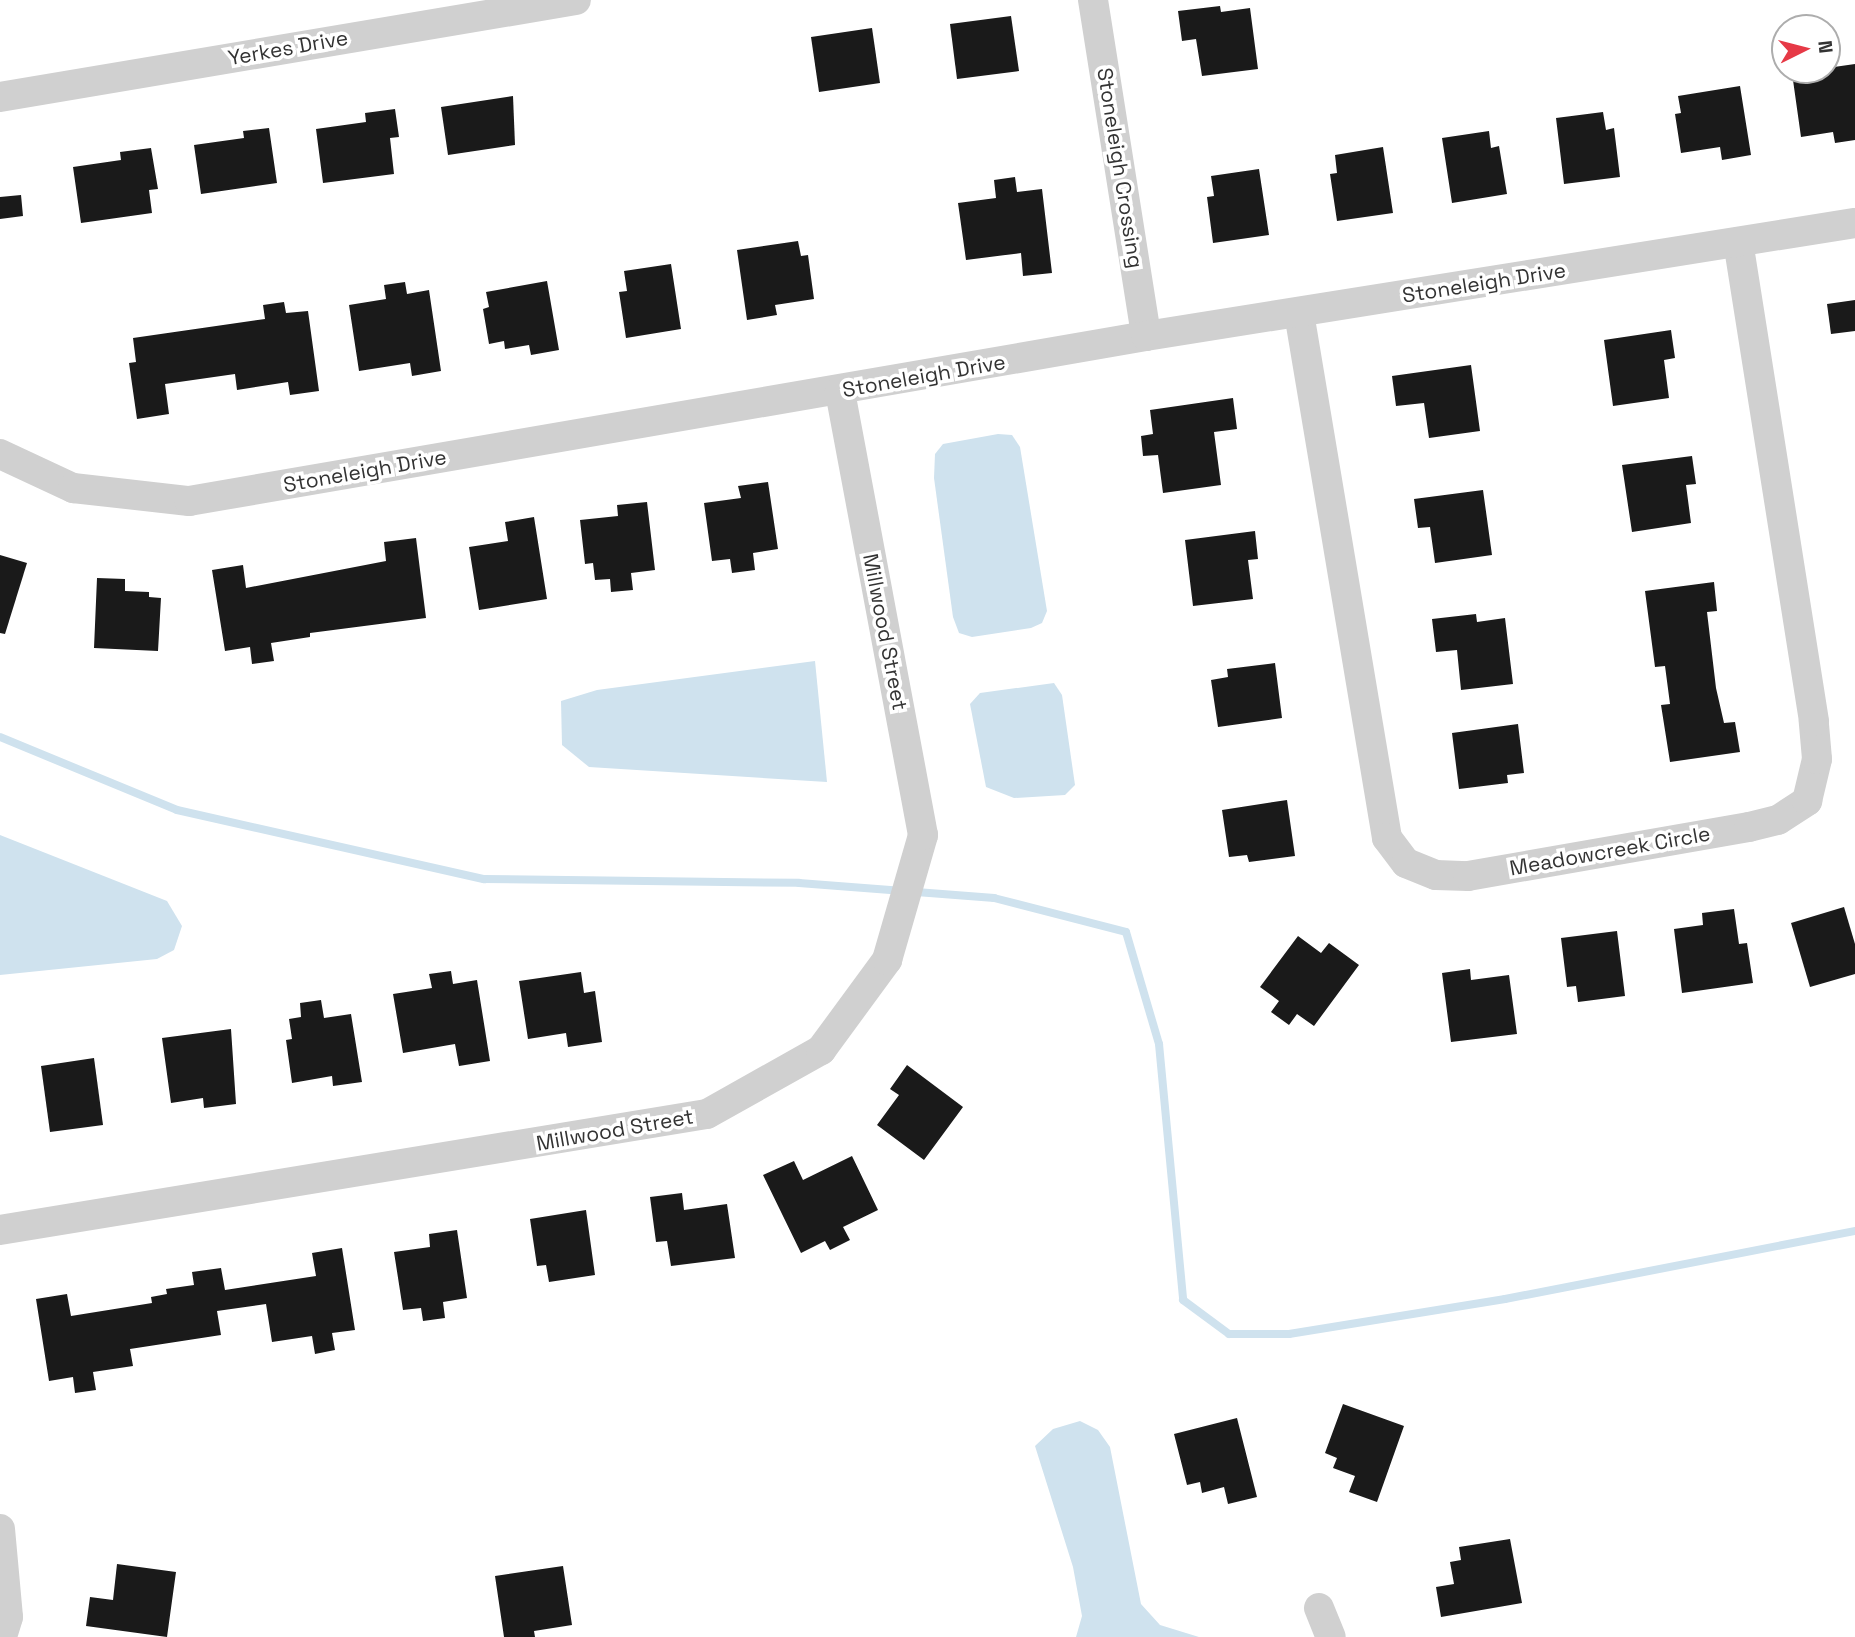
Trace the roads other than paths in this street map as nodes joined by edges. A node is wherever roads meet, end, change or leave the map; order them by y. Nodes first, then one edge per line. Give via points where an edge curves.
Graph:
1 (576, 0) edge
2 (1093, 0) edge
3 (0, 97) edge
4 (1855, 223) edge
5 (1738, 242) junction
6 (1299, 313) junction
7 (1146, 336) junction
8 (840, 391) junction
9 (0, 454) edge
10 (0, 1230) edge
11 (0, 1529) edge
12 (1319, 1608) dead end
13 (2, 1637) edge
14 (1331, 1637) edge

1 - 3 street, Yerkes Drive
2 - 7 street, Stoneleigh Crossing
4 - 5 street, Stoneleigh Drive
5 - 6 street, Stoneleigh Drive
5 - 6 street, Meadowcreek Circle via 1814,721 1817,758 1807,801 1778,820 1749,827 1468,876 1436,875 1406,863 1387,838
6 - 7 street, Stoneleigh Drive
7 - 8 street, Stoneleigh Drive
8 - 9 street, Stoneleigh Drive via 188,501 72,488
8 - 10 street, Millwood Street via 923,835 887,960 821,1050 707,1114
11 - 13 street via 8,1617
12 - 14 street

